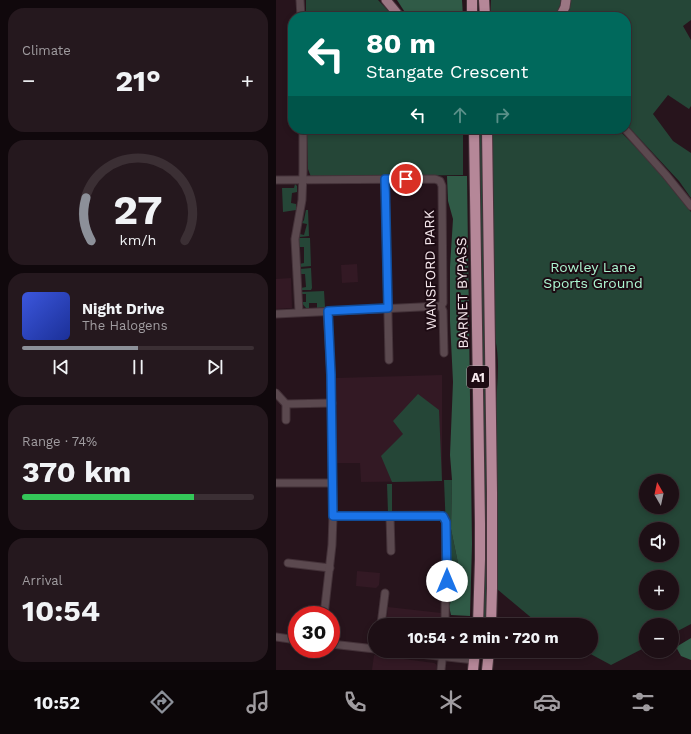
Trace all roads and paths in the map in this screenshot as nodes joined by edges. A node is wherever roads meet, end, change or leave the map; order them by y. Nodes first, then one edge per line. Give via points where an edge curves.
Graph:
1 (300, 0) edge
2 (386, 0) edge
3 (472, 0) edge
4 (484, 0) edge
5 (566, 0) edge
6 (394, 5) edge
7 (300, 12) edge
8 (472, 12) edge
9 (485, 12) edge
10 (562, 12) edge
11 (302, 134) edge
12 (474, 134) edge
13 (487, 134) edge
14 (629, 134) edge
15 (385, 179) junction
16 (276, 180) edge
17 (302, 180) junction
18 (691, 206) edge
19 (441, 306) junction
20 (388, 308) junction
21 (328, 311) junction
22 (299, 312) junction
23 (276, 314) edge
24 (444, 353) dead end
25 (389, 360) dead end
26 (276, 393) edge
27 (332, 403) junction
28 (286, 404) junction
29 (286, 420) dead end
30 (278, 483) dead end
31 (332, 483) junction
32 (333, 516) junction
33 (390, 516) junction
34 (391, 551) dead end
35 (288, 563) dead end
36 (330, 568) junction
37 (384, 593) dead end
38 (325, 606) edge
39 (382, 618) edge
40 (445, 618) edge
41 (478, 618) edge
42 (491, 618) edge
43 (276, 637) edge
44 (288, 639) edge
45 (340, 645) edge
46 (368, 648) edge
47 (442, 658) edge
48 (464, 658) edge
49 (487, 658) edge
50 (474, 660) edge
51 (441, 670) edge
52 (486, 670) edge

1 - 7 street
2 - 6 main road
3 - 8 highway
4 - 9 highway
5 - 10 main road
11 - 17 street
12 - 41 highway, BARNET BYPASS / A1 via 480,530
13 - 42 highway, BARNET BYPASS / A1
14 - 18 street
15 - 17 street, WANSFORD PARK
15 - 19 street, WANSFORD PARK via 435,178 441,183 444,303
15 - 20 street
16 - 17 street, WANSFORD PARK
17 - 22 street via 301,209 295,239
19 - 20 street
19 - 24 street, WANSFORD PARK
20 - 21 street
20 - 25 street
21 - 22 street
21 - 27 street
22 - 23 street
26 - 28 street
27 - 28 street
27 - 31 street
28 - 29 street
30 - 31 street
31 - 32 street
32 - 33 street
32 - 36 street
33 - 34 street
33 - 40 street via 439,515 446,519
35 - 36 street
36 - 38 street
37 - 39 street
43 - 44 street
45 - 46 street
47 - 51 street
48 - 50 street
49 - 52 highway

